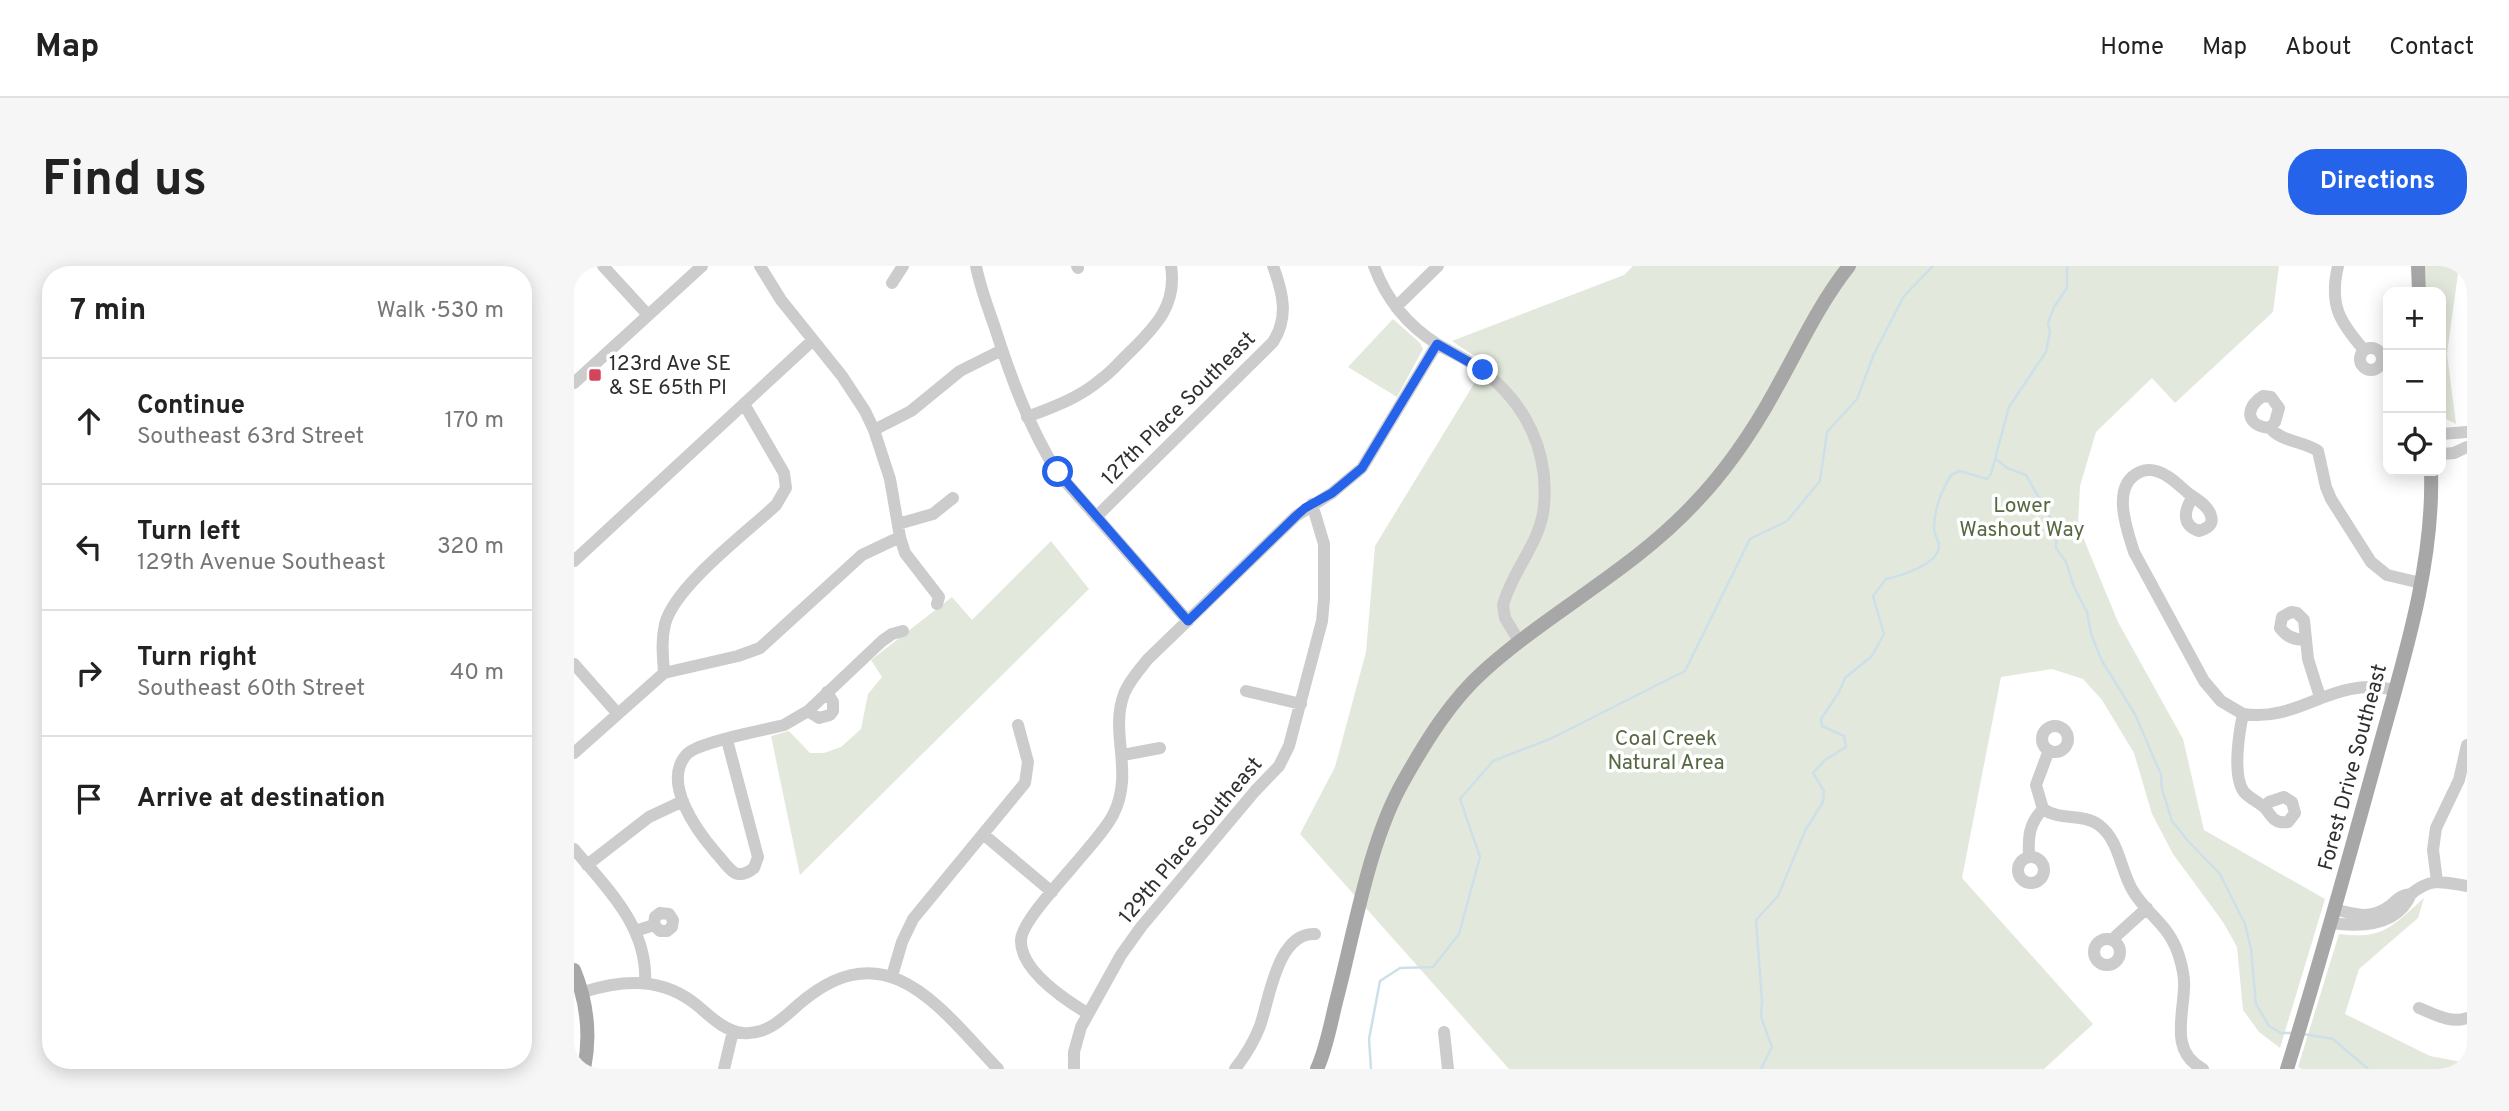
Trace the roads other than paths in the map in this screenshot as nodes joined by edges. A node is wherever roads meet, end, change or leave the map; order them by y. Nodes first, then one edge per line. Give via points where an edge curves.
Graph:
1 (603, 266) edge
2 (702, 266) edge
3 (760, 266) edge
4 (903, 266) edge
5 (976, 266) edge
6 (1171, 266) edge
7 (1273, 266) edge
8 (1374, 266) edge
9 (1438, 266) edge
10 (1849, 266) edge
11 (2338, 266) edge
12 (2418, 266) edge
13 (892, 283) dead end
14 (2419, 287) edge
15 (1396, 307) junction
16 (648, 315) junction
17 (813, 340) junction
18 (1437, 344) junction
19 (1002, 350) junction
20 (2364, 350) dead end
21 (574, 383) edge
22 (744, 404) junction
23 (1027, 417) junction
24 (2270, 428) dead end
25 (874, 430) junction
26 (2467, 432) edge
27 (2446, 434) edge
28 (2467, 447) edge
29 (2446, 454) edge
30 (2431, 476) edge
31 (2193, 497) dead end
32 (953, 498) dead end
33 (1312, 504) junction
34 (1096, 517) junction
35 (899, 530) junction
36 (574, 561) edge
37 (2421, 583) junction
38 (937, 604) dead end
39 (1188, 621) junction
40 (903, 631) dead end
41 (2306, 639) dead end
42 (1519, 641) junction
43 (574, 664) edge
44 (664, 673) junction
45 (2395, 690) junction
46 (1246, 691) dead end
47 (827, 692) junction
48 (2320, 697) junction
49 (1301, 704) junction
50 (808, 711) junction
51 (618, 714) junction
52 (2243, 714) junction
53 (1018, 725) dead end
54 (727, 740) junction
55 (2467, 745) edge
56 (1160, 748) dead end
57 (2049, 750) dead end
58 (574, 753) edge
59 (1123, 755) junction
60 (683, 801) junction
61 (2265, 807) dead end
62 (2043, 809) junction
63 (983, 834) junction
64 (574, 849) edge
65 (2029, 857) dead end
66 (587, 864) junction
67 (2437, 881) junction
68 (2467, 886) edge
69 (1052, 892) junction
70 (2147, 908) junction
71 (2333, 916) junction
72 (654, 925) dead end
73 (635, 931) junction
74 (1314, 934) dead end
75 (2114, 941) dead end
76 (574, 970) edge
77 (892, 976) junction
78 (645, 982) junction
79 (583, 992) junction
80 (2419, 1008) dead end
81 (1087, 1013) junction
82 (2467, 1018) edge
83 (733, 1031) junction
84 (1444, 1032) dead end
85 (584, 1069) edge
86 (724, 1069) edge
87 (998, 1069) edge
88 (1074, 1069) edge
89 (1235, 1069) edge
90 (1317, 1069) edge
91 (1448, 1069) edge
92 (2203, 1069) edge
93 (2287, 1069) edge

1 - 16 street
2 - 16 street
3 - 17 street
4 - 13 street
5 - 19 street
6 - 23 street via 1172,294 1157,325 1101,380
7 - 34 street, 127th Place Southeast via 1282,296 1283,323 1273,342
8 - 15 street
9 - 15 street
10 - 42 main road via 1808,329 1762,415 1710,487 1643,551
11 - 20 street via 2336,307
12 - 14 main road
15 - 18 street
16 - 21 street
17 - 22 street
17 - 25 street via 852,390
18 - 33 street via 1362,468
18 - 42 street via 1483,370 1506,391 1539,445 1544,494 1541,522 1503,605
19 - 23 street
19 - 25 street via 960,371 911,411
22 - 36 street
22 - 44 street via 779,463 786,488 776,505 679,595 662,641
23 - 34 street via 1058,472
24 - 37 street via 2318,451 2332,499 2378,570
25 - 35 street via 890,479
26 - 27 street
28 - 29 street
30 - 37 main road, Forest Drive Southeast via 2429,539
31 - 52 street via 2167,476 2141,471 2124,491 2127,530 2134,552 2204,681 2221,701
32 - 35 street via 933,514
33 - 39 street
33 - 49 street, 129th Place Southeast via 1324,544 1325,599
34 - 39 street
35 - 38 street via 910,561 939,597
35 - 44 street via 862,555 760,648
37 - 45 main road, Forest Drive Southeast
39 - 59 street via 1148,659 1125,694 1119,717
40 - 47 street via 882,640
41 - 48 street
42 - 90 main road via 1449,710 1388,811
43 - 51 street
44 - 51 street
45 - 48 street via 2360,687
45 - 71 main road, Forest Drive Southeast
46 - 49 street
47 - 50 street
47 - 50 street via 833,702 830,715 819,718
48 - 52 street via 2278,715
49 - 81 street, 129th Place Southeast via 1279,766 1141,927
50 - 54 street via 784,725
51 - 58 street
52 - 61 street via 2238,743 2241,787
53 - 63 street via 1026,752 1025,783
54 - 60 street via 698,746 686,755 679,770
54 - 60 street via 757,850 754,868 735,873 701,835
55 - 67 street via 2462,770 2436,828
56 - 59 street
57 - 62 street via 2036,785
59 - 69 street via 1122,787 1114,813
60 - 66 street via 649,817
62 - 65 street via 2030,828
62 - 70 street via 2053,815 2093,821 2106,832 2134,893
63 - 69 street
63 - 77 street via 913,919
64 - 66 street
66 - 73 street
67 - 68 street
67 - 71 street via 2411,894 2394,914 2378,923 2350,926
69 - 81 street via 1027,923 1022,946 1029,963 1048,985
70 - 75 street
70 - 92 street via 2174,941 2185,985 2181,1044
71 - 93 main road, Forest Drive Southeast
72 - 73 street
73 - 78 street
74 - 89 street via 1295,940 1278,964 1259,1028
76 - 79 main road
77 - 83 street via 865,973 840,978 816,990 767,1029
77 - 87 street via 934,1001
78 - 79 street
78 - 83 street via 683,995
79 - 85 main road via 588,1038
80 - 82 street via 2445,1018
81 - 88 street, 129th Place Southeast via 1076,1042
83 - 86 street
84 - 91 street

